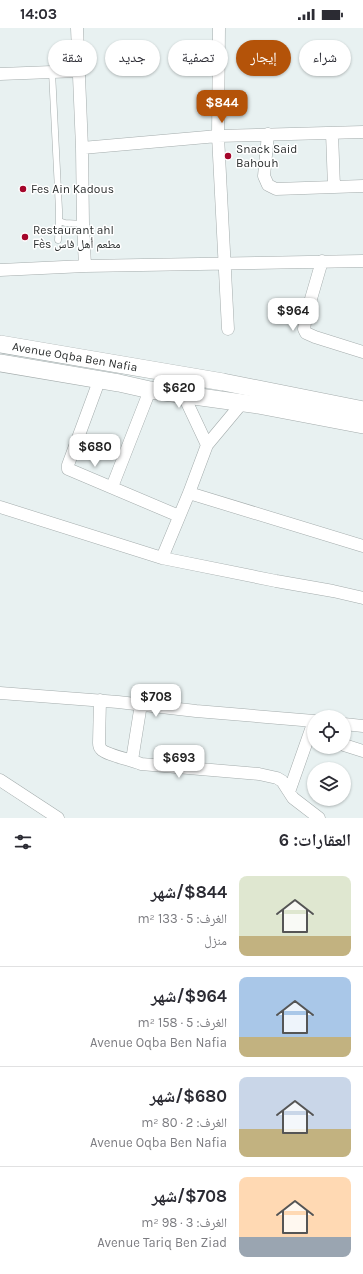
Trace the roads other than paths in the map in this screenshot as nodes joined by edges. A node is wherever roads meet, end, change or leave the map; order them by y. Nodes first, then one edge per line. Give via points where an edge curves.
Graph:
1 (77, 28) edge
2 (219, 28) edge
3 (77, 40) edge
4 (48, 72) edge
5 (0, 74) edge
6 (52, 76) edge
7 (78, 76) edge
8 (363, 132) edge
9 (332, 133) junction
10 (268, 134) junction
11 (218, 136) junction
12 (82, 148) junction
13 (363, 186) edge
14 (334, 187) junction
15 (59, 221) junction
16 (83, 224) junction
17 (58, 240) dead end
18 (363, 260) edge
19 (322, 261) junction
20 (225, 263) junction
21 (85, 266) junction
22 (0, 270) edge
23 (228, 329) dead end
24 (0, 344) edge
25 (363, 352) edge
26 (0, 364) edge
27 (99, 380) junction
28 (150, 390) junction
29 (183, 394) junction
30 (242, 403) junction
31 (363, 410) edge
32 (363, 425) edge
33 (207, 445) junction
34 (112, 487) junction
35 (189, 493) junction
36 (0, 507) edge
37 (180, 516) junction
38 (363, 546) edge
39 (162, 558) junction
40 (363, 598) edge
41 (0, 693) edge
42 (100, 700) junction
43 (141, 704) junction
44 (307, 720) edge
45 (351, 725) edge
46 (363, 726) edge
47 (351, 748) edge
48 (307, 749) edge
49 (363, 752) edge
50 (132, 760) junction
51 (0, 780) edge
52 (289, 792) junction
53 (58, 818) edge
54 (319, 818) edge

1 - 3 street
2 - 11 street
4 - 5 street
6 - 15 lane
7 - 12 street
8 - 9 street
9 - 10 street
9 - 14 street
10 - 11 street
10 - 14 street via 264,176 268,184 276,189
11 - 12 street
11 - 20 street
12 - 16 street
13 - 14 street
15 - 16 lane
15 - 17 lane
16 - 21 street
18 - 19 street
19 - 20 street
19 - 25 street via 304,329 315,337
20 - 21 street
20 - 23 street
21 - 22 street
24 - 31 street, Avenue Oqba Ben Nafia via 223,382
26 - 27 street, Avenue Oqba Ben Nafia
27 - 28 street, Avenue Oqba Ben Nafia
27 - 34 street via 68,469
28 - 29 street, Avenue Oqba Ben Nafia
28 - 34 street
29 - 30 street, Avenue Oqba Ben Nafia
29 - 33 street
30 - 32 street, Avenue Oqba Ben Nafia
30 - 33 street
33 - 35 street
34 - 37 street
35 - 37 street
35 - 38 street
36 - 39 street
37 - 39 street
39 - 40 street
41 - 42 street
42 - 43 street
42 - 50 street via 100,749
43 - 44 street
43 - 50 street
45 - 46 street
47 - 49 street
48 - 52 street
50 - 52 street via 141,764 270,776 282,781
51 - 53 street
52 - 54 street via 298,803

